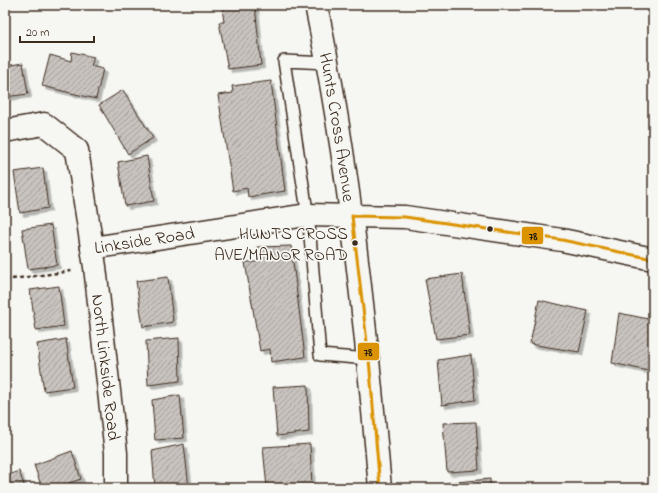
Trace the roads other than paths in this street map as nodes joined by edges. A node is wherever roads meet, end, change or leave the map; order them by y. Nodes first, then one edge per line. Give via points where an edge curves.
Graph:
1 (316, 5) edge
2 (328, 63) junction
3 (5, 130) edge
4 (307, 215) junction
5 (352, 216) junction
6 (94, 258) junction
7 (653, 259) edge
8 (369, 359) junction
9 (116, 488) edge
10 (380, 488) edge

1 - 2 street, Hunts Cross Avenue
2 - 4 lane via 284,61
2 - 5 street, Hunts Cross Avenue
3 - 6 street, Linkside Road via 44,124 77,150
4 - 5 street, Linkside Road
4 - 6 street, Linkside Road
4 - 8 lane via 320,355
5 - 7 street, Linkside Road via 405,217 562,240
5 - 8 street, Hunts Cross Avenue
6 - 9 street, North Linkside Road via 116,453
8 - 10 street, Hunts Cross Avenue

